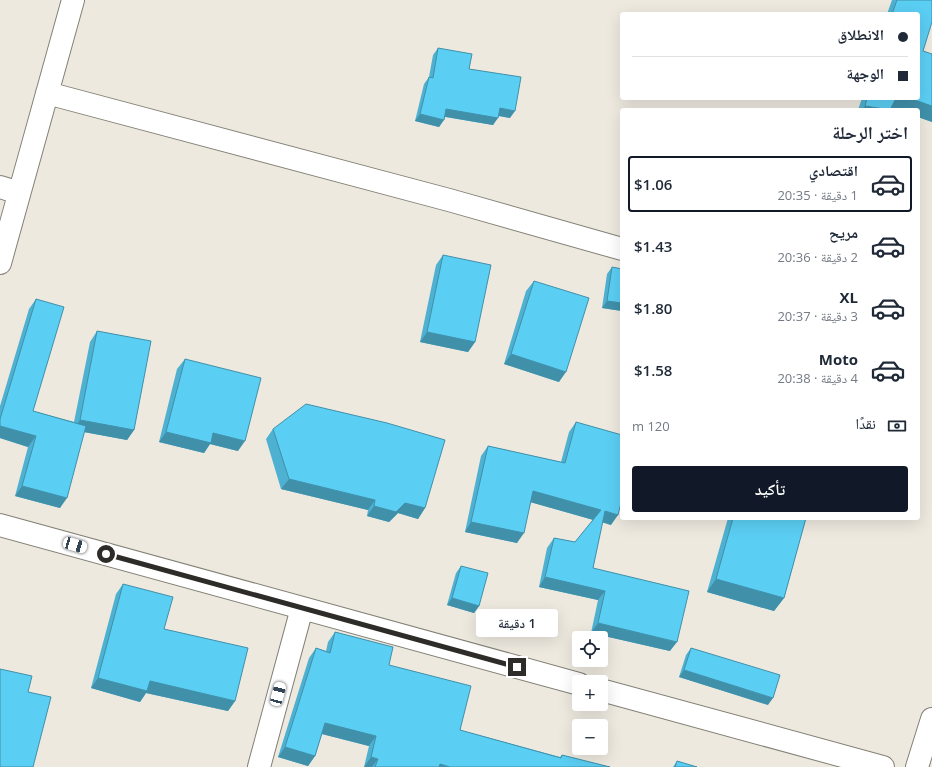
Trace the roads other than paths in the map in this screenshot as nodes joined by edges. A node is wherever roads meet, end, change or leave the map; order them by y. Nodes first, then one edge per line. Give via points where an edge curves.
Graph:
1 (73, 0) edge
2 (47, 93) junction
3 (10, 190) edge
4 (620, 248) edge
5 (0, 263) edge
6 (0, 525) edge
7 (302, 608) junction
8 (572, 682) edge
9 (608, 692) edge
10 (932, 719) edge
11 (259, 767) edge
12 (883, 767) edge
13 (918, 767) edge

1 - 2 street
2 - 3 street
2 - 4 street
3 - 5 street
6 - 7 street
7 - 8 street
7 - 11 street
9 - 12 street
10 - 13 street

